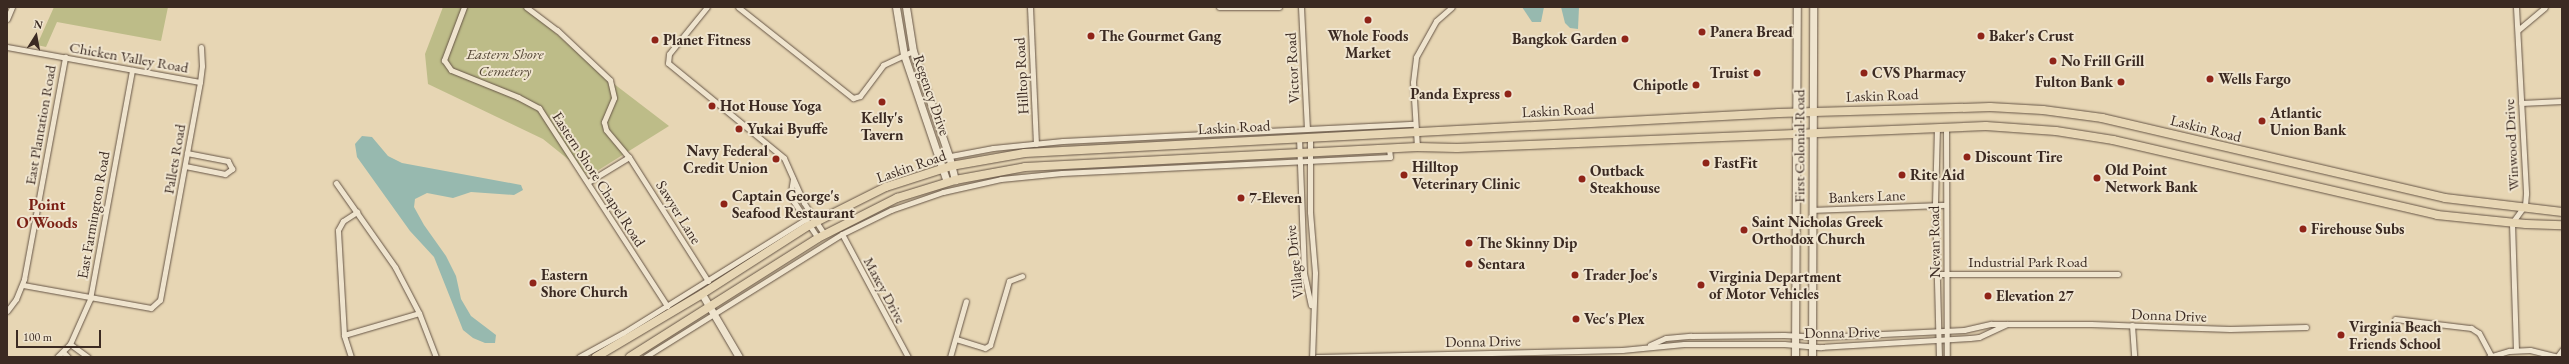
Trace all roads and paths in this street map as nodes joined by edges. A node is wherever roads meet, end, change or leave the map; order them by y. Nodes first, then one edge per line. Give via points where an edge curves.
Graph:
1 (12, 7) edge
2 (464, 7) edge
3 (526, 7) edge
4 (707, 7) edge
5 (738, 7) edge
6 (896, 7) edge
7 (906, 7) edge
8 (1030, 7) edge
9 (1219, 7) edge
10 (1279, 7) edge
11 (1301, 7) edge
12 (1452, 7) edge
13 (1797, 7) edge
14 (1813, 7) edge
15 (2516, 7) edge
16 (2545, 7) edge
17 (7, 19) edge
18 (2518, 30) junction
19 (7, 47) edge
20 (201, 47) dead end
21 (913, 51) junction
22 (904, 55) junction
23 (65, 57) junction
24 (132, 70) junction
25 (200, 82) junction
26 (2562, 101) edge
27 (2521, 103) junction
28 (1812, 112) junction
29 (1796, 113) junction
30 (1415, 124) junction
31 (1937, 126) junction
32 (1946, 126) junction
33 (1813, 132) junction
34 (1308, 133) junction
35 (1416, 133) junction
36 (1797, 133) junction
37 (1299, 137) junction
38 (1214, 138) junction
39 (1036, 144) junction
40 (1416, 148) junction
41 (187, 153) junction
42 (949, 156) junction
43 (629, 157) junction
44 (1310, 157) junction
45 (940, 158) junction
46 (1299, 158) junction
47 (185, 166) junction
48 (947, 167) junction
49 (793, 178) junction
50 (588, 182) junction
51 (336, 183) dead end
52 (952, 185) junction
53 (1935, 205) junction
54 (1946, 205) junction
55 (2523, 208) junction
56 (1813, 210) junction
57 (357, 212) junction
58 (2562, 212) edge
59 (810, 221) junction
60 (2512, 223) junction
61 (2562, 224) edge
62 (842, 234) junction
63 (821, 236) junction
64 (1937, 274) junction
65 (1946, 274) junction
66 (2118, 274) dead end
67 (1022, 276) dead end
68 (708, 281) junction
69 (23, 285) junction
70 (700, 291) junction
71 (90, 299) junction
72 (966, 301) dead end
73 (667, 306) junction
74 (711, 310) junction
75 (7, 312) edge
76 (1312, 312) junction
77 (419, 313) junction
78 (2395, 319) dead end
79 (2007, 324) junction
80 (2132, 326) junction
81 (2306, 327) dead end
82 (1939, 331) junction
83 (1947, 331) junction
84 (344, 335) junction
85 (1794, 335) junction
86 (1811, 337) junction
87 (956, 339) junction
88 (1939, 339) junction
89 (1947, 339) junction
90 (70, 344) junction
91 (1795, 344) junction
92 (1650, 345) junction
93 (1812, 347) junction
94 (2516, 350) junction
95 (2562, 350) edge
96 (63, 352) junction
97 (1557, 354) edge
98 (2508, 354) edge
99 (1464, 355) edge
100 (1473, 355) edge
101 (57, 357) edge
102 (68, 357) edge
103 (88, 357) edge
104 (350, 357) edge
105 (436, 357) edge
106 (579, 357) edge
107 (596, 357) edge
108 (630, 357) edge
109 (645, 357) edge
110 (739, 357) edge
111 (908, 357) edge
112 (950, 357) edge
113 (1312, 357) edge
114 (1317, 357) edge
115 (1795, 357) edge
116 (1812, 357) edge
117 (1940, 357) edge
118 (1947, 357) edge
119 (2134, 357) edge
120 (2490, 357) edge
121 (2558, 357) edge

1 - 17 street
2 - 50 street, Eastern Shore Chapel Road via 444,60 451,70 539,108
3 - 43 street, Sawyer Lane via 557,30 607,76 613,87 614,98 604,126
4 - 49 street via 669,54 668,63 782,155
5 - 22 street via 850,97 860,96 884,65
6 - 22 main road, Regency Drive
7 - 21 main road, Regency Drive
8 - 39 street, Hilltop Road
9 - 10 street
11 - 34 street, Victor Road
12 - 30 street via 1436,20 1416,57 1413,82
13 - 29 main road, First Colonial Road
14 - 28 main road, First Colonial Road
15 - 18 street, Winwood Drive
16 - 18 street
18 - 27 street, Winwood Drive
19 - 23 street, Chicken Valley Road
20 - 25 street, Pallets Road
21 - 22 street
21 - 42 main road, Regency Drive
22 - 45 main road, Regency Drive
23 - 24 street, Chicken Valley Road
23 - 69 street, East Plantation Road
24 - 25 street, Chicken Valley Road
24 - 71 street, East Farmington Road
25 - 41 street, Pallets Road
26 - 27 street
27 - 55 street, Winwood Drive via 2526,194
28 - 29 main road, Laskin Road
28 - 33 main road, First Colonial Road
28 - 55 main road, Laskin Road via 1978,106 2062,112 2127,123 2445,198
29 - 35 main road, Laskin Road
29 - 36 main road, First Colonial Road
30 - 34 street, Laskin Road
30 - 35 street
31 - 32 main road, Laskin Road
31 - 33 main road, Laskin Road
31 - 53 street, Nevan Road
32 - 54 street, Nevan Road
32 - 60 main road, Laskin Road via 2016,127 2091,136 2411,210
33 - 36 main road, Laskin Road
33 - 56 main road, First Colonial Road
34 - 35 main road, Laskin Road
34 - 37 main road, Laskin Road
34 - 38 street, Laskin Road
34 - 44 street, Village Drive
35 - 40 street
36 - 40 main road, Laskin Road
36 - 85 main road, First Colonial Road
37 - 38 main road, Laskin Road
37 - 46 street, Village Drive
38 - 39 street, Laskin Road
38 - 48 main road, Laskin Road via 1025,153
39 - 42 street, Laskin Road
40 - 44 main road, Laskin Road
41 - 47 street, Pallets Road
41 - 47 street via 228,161 232,169 225,174
42 - 45 street, Laskin Road
42 - 48 main road, Regency Drive
43 - 50 street
43 - 68 street, Sawyer Lane
44 - 46 main road, Laskin Road
44 - 76 street, Village Drive via 1310,212 1315,273
45 - 48 main road, Regency Drive
46 - 52 main road, Laskin Road via 1025,167
46 - 76 street, Village Drive via 1304,273
47 - 71 street, Pallets Road via 160,300 151,308
48 - 52 main road, Regency Drive
48 - 59 main road, Laskin Road via 886,187
49 - 59 street
49 - 59 street via 791,192
50 - 73 street, Eastern Shore Chapel Road
51 - 57 street
52 - 62 street, Laskin Road
52 - 63 main road, Laskin Road via 897,198
53 - 54 street, Bankers Lane
53 - 56 street, Bankers Lane
53 - 64 street, Nevan Road
54 - 65 street, Nevan Road
55 - 58 main road, Laskin Road
55 - 60 street, Winwood Drive
56 - 86 main road, First Colonial Road
57 - 77 street via 395,267
57 - 84 street via 343,220 338,230
59 - 63 street
59 - 63 street
59 - 68 street, Laskin Road
59 - 70 main road, Laskin Road
60 - 61 main road, Laskin Road
60 - 94 street
62 - 74 street, Laskin Road
62 - 111 street, Maxey Drive
63 - 74 main road, Laskin Road
64 - 65 street, Industrial Park Road
64 - 82 street, Nevan Road
65 - 66 street, Industrial Park Road
65 - 83 street, Nevan Road
67 - 87 street via 1009,281 990,345 985,348
68 - 70 street, Laskin Road
69 - 71 street
69 - 75 street, East Plantation Road
70 - 73 street, Laskin Road
70 - 74 main road
70 - 107 main road, Laskin Road
71 - 90 street, East Farmington Road
72 - 87 street
73 - 106 street, Laskin Road
74 - 108 main road, Laskin Road
74 - 109 street, Laskin Road
74 - 110 main road
76 - 113 street, Village Drive
77 - 84 street
77 - 105 street
78 - 120 street via 2471,328 2479,333
79 - 80 street, Donna Drive
79 - 83 street, Donna Drive
79 - 89 street, Donna Drive via 1979,337
80 - 81 street, Donna Drive via 2230,329
80 - 119 street
82 - 83 street, Donna Drive
82 - 86 street, Donna Drive
82 - 88 street, Nevan Road
83 - 89 street, Nevan Road
84 - 104 street
85 - 86 street, Donna Drive
85 - 91 main road, First Colonial Road
85 - 92 street, Donna Drive via 1672,337
86 - 93 main road, First Colonial Road
87 - 112 street
88 - 89 street, Donna Drive
88 - 93 street, Donna Drive
88 - 117 street, Nevan Road
89 - 118 street, Nevan Road
90 - 96 street, East Farmington Road
90 - 103 street
91 - 92 street, Donna Drive
91 - 93 street, Donna Drive
91 - 115 main road, First Colonial Road
92 - 97 street, Donna Drive via 1622,350
93 - 116 main road, First Colonial Road
94 - 98 street
94 - 121 street via 2541,351
95 - 121 street
96 - 101 street, East Farmington Road
96 - 102 street
97 - 100 street, Donna Drive
98 - 120 street
99 - 100 street, Donna Drive
99 - 114 street, Donna Drive

